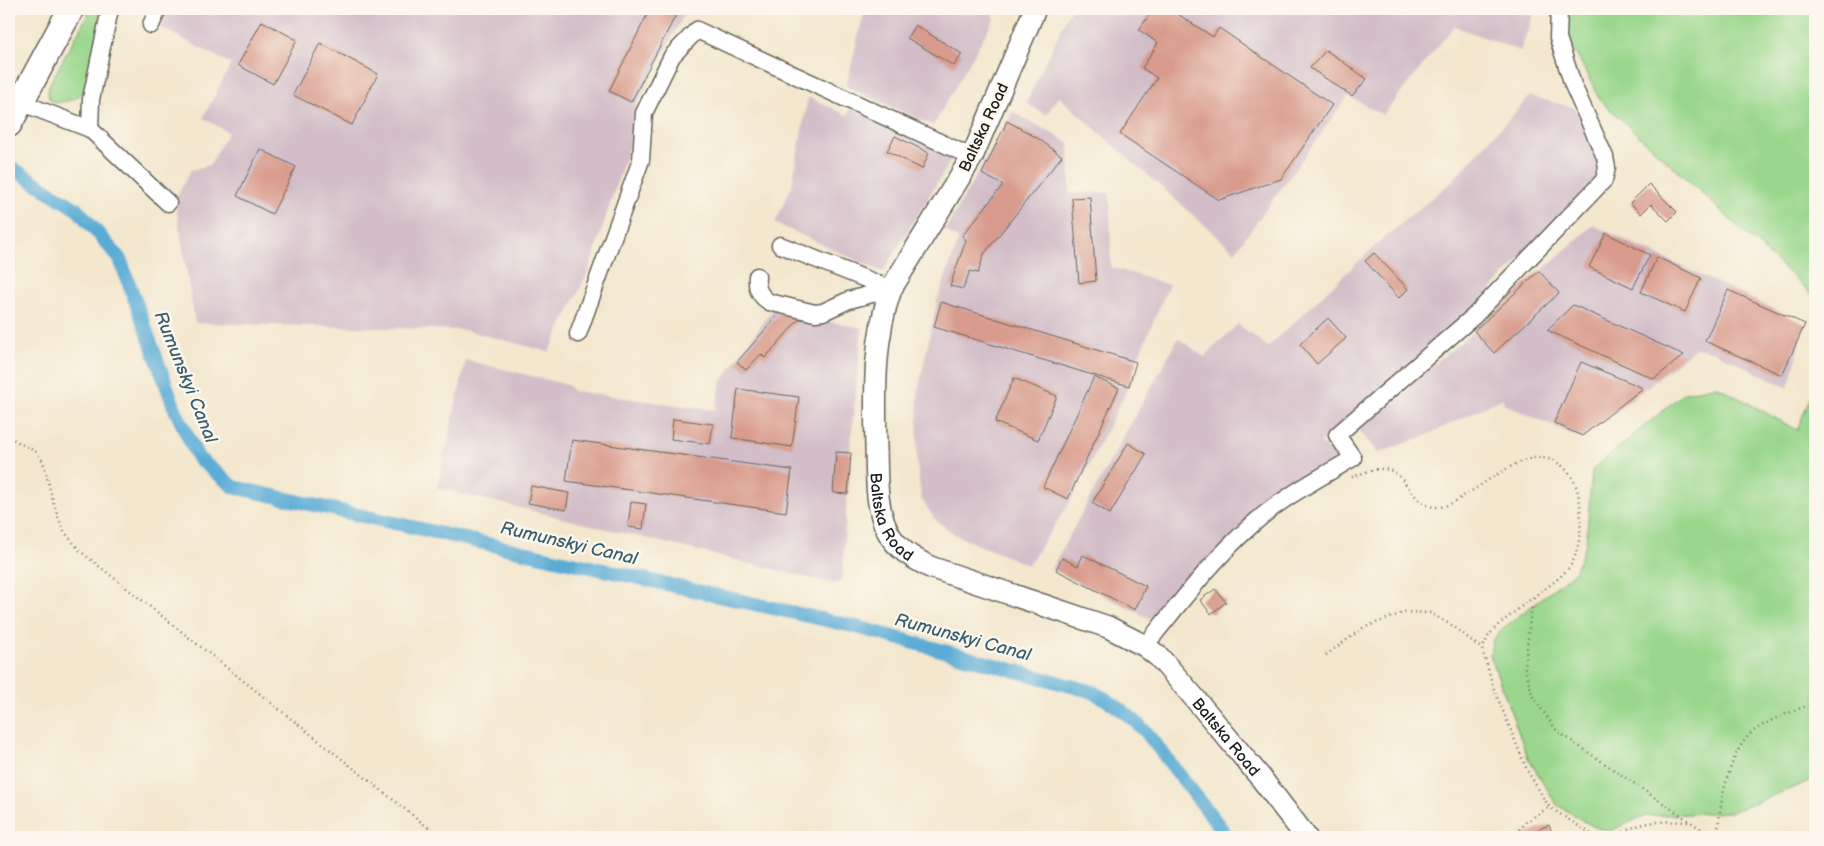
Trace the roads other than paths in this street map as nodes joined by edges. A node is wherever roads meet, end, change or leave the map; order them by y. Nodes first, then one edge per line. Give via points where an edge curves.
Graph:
1 (71, 9) edge
2 (110, 9) edge
3 (158, 9) edge
4 (1034, 9) edge
5 (1559, 9) edge
6 (151, 25) dead end
7 (13, 108) edge
8 (90, 129) junction
9 (972, 157) junction
10 (168, 203) dead end
11 (780, 245) dead end
12 (757, 276) dead end
13 (891, 289) junction
14 (578, 334) dead end
15 (1145, 646) junction
16 (1306, 837) edge

1 - 7 highway
2 - 8 lane via 92,99
3 - 6 lane
4 - 9 main road, Baltska Road
5 - 15 lane via 1558,38 1605,157 1604,180 1474,316 1337,435 1353,458 1254,522
7 - 8 lane
8 - 10 lane
9 - 13 main road, Baltska Road
9 - 14 lane via 697,30 672,56 644,113 641,160
11 - 13 lane
12 - 13 lane via 758,292 769,302 815,313
13 - 15 main road, Baltska Road via 881,320 875,398 880,514 888,532 910,556 930,568 1108,627
15 - 16 main road, Baltska Road via 1192,695

